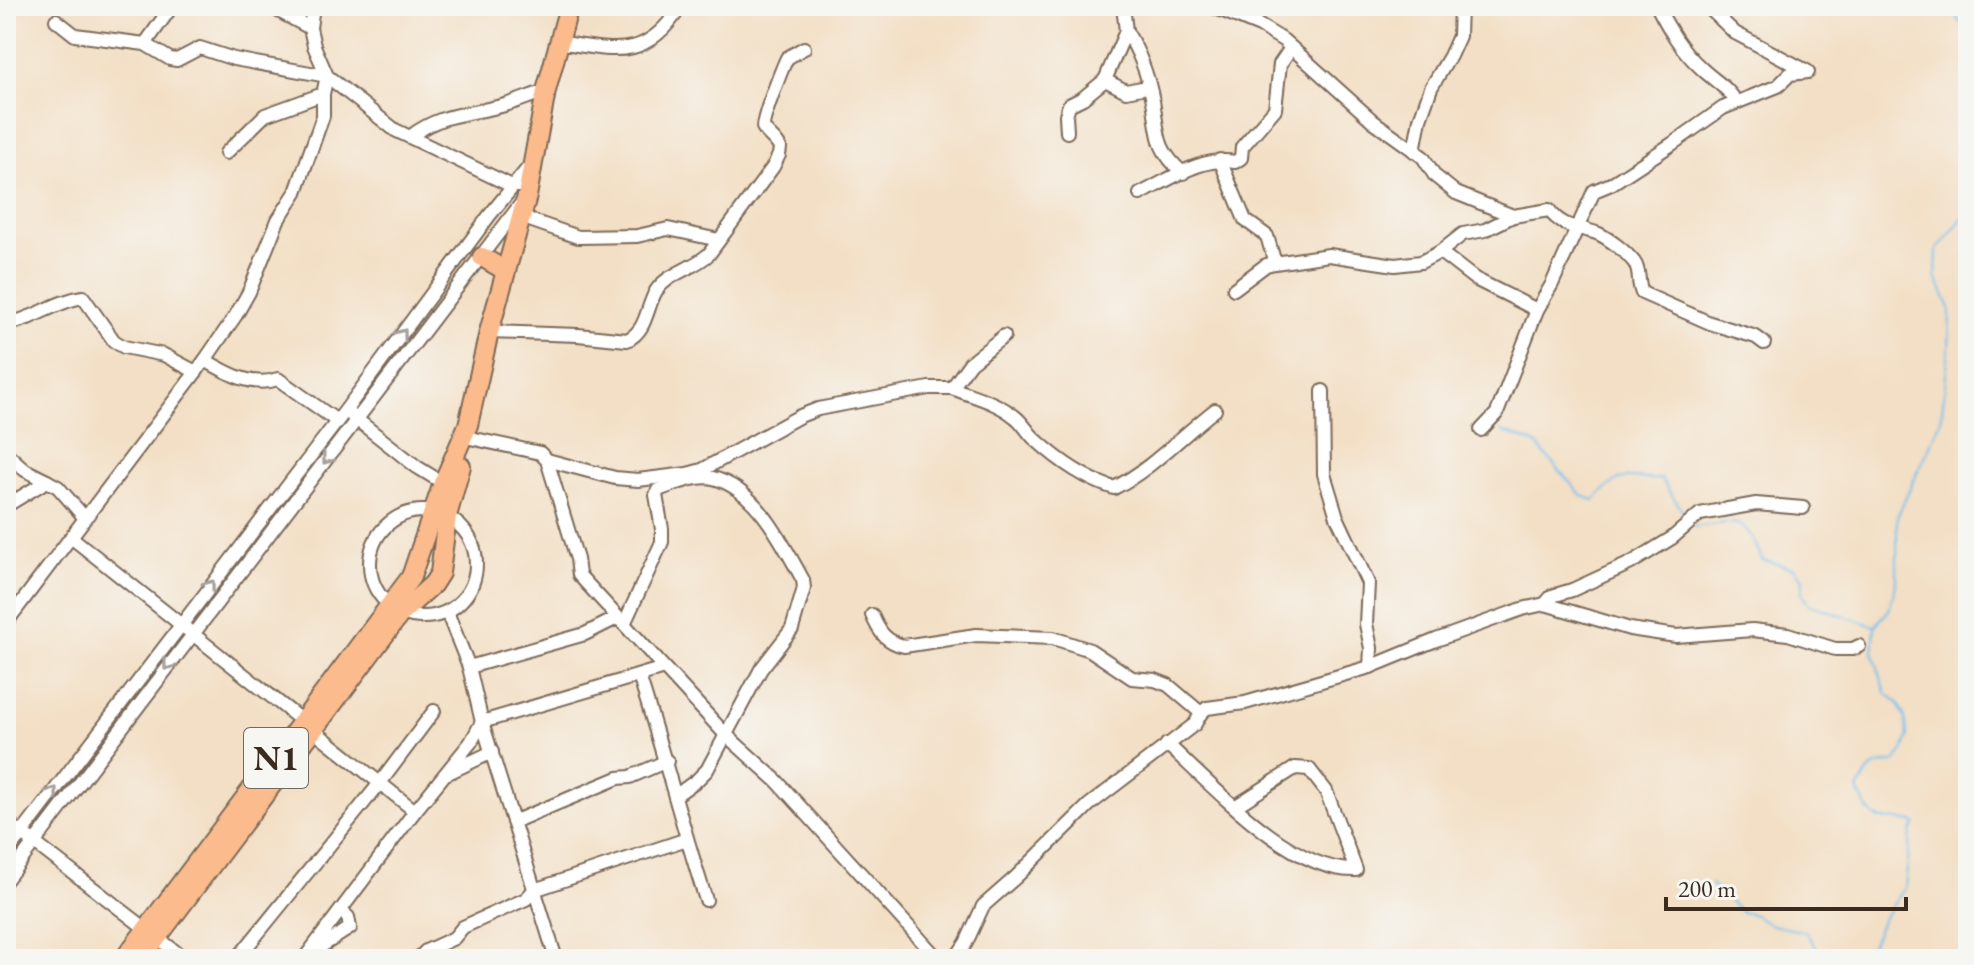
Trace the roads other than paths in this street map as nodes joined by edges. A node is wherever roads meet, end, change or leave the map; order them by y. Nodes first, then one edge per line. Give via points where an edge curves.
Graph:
1 (172, 6) edge
2 (269, 6) edge
3 (313, 6) edge
4 (569, 6) edge
5 (681, 6) edge
6 (1123, 6) edge
7 (1211, 6) edge
8 (1460, 6) edge
9 (1657, 6) edge
10 (1707, 6) edge
11 (56, 20) dead end
12 (310, 28) junction
13 (1126, 31) junction
14 (559, 42) junction
15 (145, 44) junction
16 (804, 48) dead end
17 (1291, 48) junction
18 (327, 76) junction
19 (1105, 80) junction
20 (1147, 87) junction
21 (546, 91) junction
22 (323, 94) junction
23 (1736, 102) junction
24 (1067, 132) dead end
25 (411, 136) junction
26 (1414, 151) junction
27 (226, 153) dead end
28 (1220, 160) junction
29 (1183, 173) junction
30 (523, 189) junction
31 (1140, 194) dead end
32 (1513, 216) junction
33 (521, 217) junction
34 (1575, 230) junction
35 (719, 240) junction
36 (1440, 252) junction
37 (482, 257) junction
38 (1275, 263) junction
39 (506, 271) junction
40 (1234, 289) dead end
41 (1537, 310) junction
42 (6, 324) edge
43 (489, 332) junction
44 (1004, 336) dead end
45 (1764, 343) dead end
46 (205, 360) junction
47 (196, 372) junction
48 (371, 374) junction
49 (383, 384) junction
50 (952, 388) junction
51 (1323, 391) dead end
52 (1215, 410) dead end
53 (341, 416) junction
54 (356, 420) junction
55 (1481, 430) dead end
56 (466, 433) junction
57 (6, 453) edge
58 (547, 460) junction
59 (296, 474) junction
60 (47, 481) junction
61 (309, 483) junction
62 (443, 483) junction
63 (6, 506) edge
64 (1803, 508) dead end
65 (440, 514) junction
66 (84, 517) junction
67 (71, 537) junction
68 (236, 552) junction
69 (421, 552) junction
70 (249, 560) junction
71 (442, 563) junction
72 (411, 577) junction
73 (429, 588) junction
74 (1545, 604) junction
75 (396, 610) junction
76 (447, 612) junction
77 (872, 615) dead end
78 (620, 621) junction
79 (6, 623) edge
80 (180, 623) junction
81 (192, 633) junction
82 (1859, 646) dead end
83 (469, 667) junction
84 (1370, 667) junction
85 (664, 668) junction
86 (639, 676) junction
87 (434, 711) dead end
88 (1201, 713) junction
89 (482, 722) junction
90 (309, 726) junction
91 (725, 734) junction
92 (1167, 744) junction
93 (492, 752) junction
94 (667, 761) junction
95 (445, 775) junction
96 (380, 783) junction
97 (675, 796) junction
98 (1236, 806) junction
99 (415, 811) junction
100 (6, 821) edge
101 (513, 822) junction
102 (22, 833) junction
103 (687, 839) junction
104 (35, 843) junction
105 (6, 854) edge
106 (6, 880) edge
107 (534, 890) junction
108 (706, 900) dead end
109 (153, 933) junction
110 (306, 957) edge
111 (124, 959) edge
112 (141, 959) edge
113 (185, 959) edge
114 (237, 959) edge
115 (418, 959) edge
116 (556, 959) edge
117 (938, 959) edge
118 (955, 959) edge

1 - 15 street
2 - 12 street
3 - 12 street
4 - 14 highway, N1
5 - 14 street via 660,34 630,49
6 - 13 street
7 - 17 street via 1260,26
8 - 26 street via 1459,36 1431,88
9 - 23 street via 1675,39
10 - 23 street via 1735,33 1808,72 1790,74 1778,86
11 - 15 street via 75,35
12 - 18 street
13 - 19 street
13 - 20 street via 1139,52
14 - 21 highway, N1
15 - 18 street via 170,59 200,48
16 - 35 street via 787,58 763,116 763,127 777,142 779,155
17 - 26 street
17 - 28 street via 1280,64 1275,109 1242,147 1241,158
18 - 22 street
18 - 25 street via 395,130
19 - 20 street via 1126,91
19 - 24 street via 1069,105
20 - 29 street via 1159,144
21 - 25 street via 425,125
21 - 30 highway, N1 via 535,160
22 - 27 street via 265,115
22 - 46 street via 323,116 296,192 278,220 243,303
23 - 34 street via 1594,191
25 - 30 street
26 - 32 street via 1456,193
28 - 29 street
28 - 38 street via 1245,220 1267,236
29 - 31 street
30 - 33 highway, N1
30 - 37 street
48 -> 30 street
32 - 34 street via 1549,210
32 - 36 street via 1463,234
33 - 35 street via 578,237 637,236 668,229
33 - 39 highway, N1
34 - 41 street
34 - 45 street via 1601,235 1625,254 1636,265 1642,293
35 - 43 street via 697,265 664,282 635,337
36 - 38 street via 1399,265 1329,255
36 - 41 street via 1475,279
37 - 39 highway
37 - 49 street
38 - 40 street
39 - 43 highway, N1
41 - 55 street via 1497,413
42 - 47 street via 83,297 114,341 164,355
43 - 56 highway, N1
44 - 50 street via 970,363
46 - 47 street
46 - 53 street via 244,380 278,379
47 - 66 street
48 - 49 street
48 - 53 street
49 - 54 street
50 - 52 street via 1014,416 1081,475 1114,488 1160,458
50 - 58 street via 818,409 687,474 615,478
51 - 84 street via 1324,474 1337,517 1368,583
53 - 54 street
53 - 59 street
54 -> 61 street
54 - 62 street
56 - 58 street via 540,453
56 - 62 highway, N1
56 - 65 highway, N1
57 - 60 street
58 - 78 street via 579,575
59 - 61 street
59 - 68 street
60 - 63 street
60 - 66 street
61 - 70 street
62 - 65 highway, N1
64 - 74 street via 1756,504 1700,514 1631,563 1552,596
65 - 69 highway, N1
65 - 71 highway, N1
65 - 75 street via 419,511 395,519 373,547 373,583
65 - 76 street via 467,534 477,563 469,592
66 - 67 street
67 - 79 street
67 - 80 street
68 - 70 street
80 -> 68 street
69 - 71 highway
69 - 72 highway, N1
70 - 81 street
71 - 73 highway, N1
72 - 73 highway
72 - 75 highway, N1
73 - 75 highway, N1
74 - 82 street via 1630,629 1676,636 1752,630 1788,634 1835,649
74 - 84 street
75 - 76 street via 427,618
75 - 90 highway, N1
76 - 83 street
77 - 88 street via 880,633 904,646 976,635 1053,638 1090,650 1132,678 1168,685
78 - 83 street
78 - 85 street
78 - 91 street via 662,542 658,490 712,477 764,514 804,588 792,629 761,669
80 - 81 street
102 -> 80 street
81 - 90 street
81 -> 104 street
83 - 89 street
84 - 88 street
85 - 86 street
85 - 91 street
86 - 89 street
86 - 94 street
87 - 96 street
88 - 92 street via 1195,724
89 - 93 street
89 - 95 street
90 - 96 street
90 - 109 highway, N1
91 - 97 street via 707,770
91 - 117 street via 777,781
92 - 98 street
92 - 118 street via 1089,805 983,906
93 - 95 street
93 - 101 street
94 - 97 street
94 - 101 street
95 - 99 street
96 - 99 street
96 - 114 street
97 - 103 street
98 - 98 street via 1286,849 1336,869 1356,870 1326,791 1309,769 1295,768
99 - 110 street
100 - 102 street
101 - 107 street
102 - 104 street
102 - 105 street
103 - 107 street
103 - 108 street
104 - 106 street
104 - 109 street
107 - 115 street via 526,899 463,927
107 - 116 street
109 - 111 highway, N1
109 - 112 highway, N1
109 - 113 street

